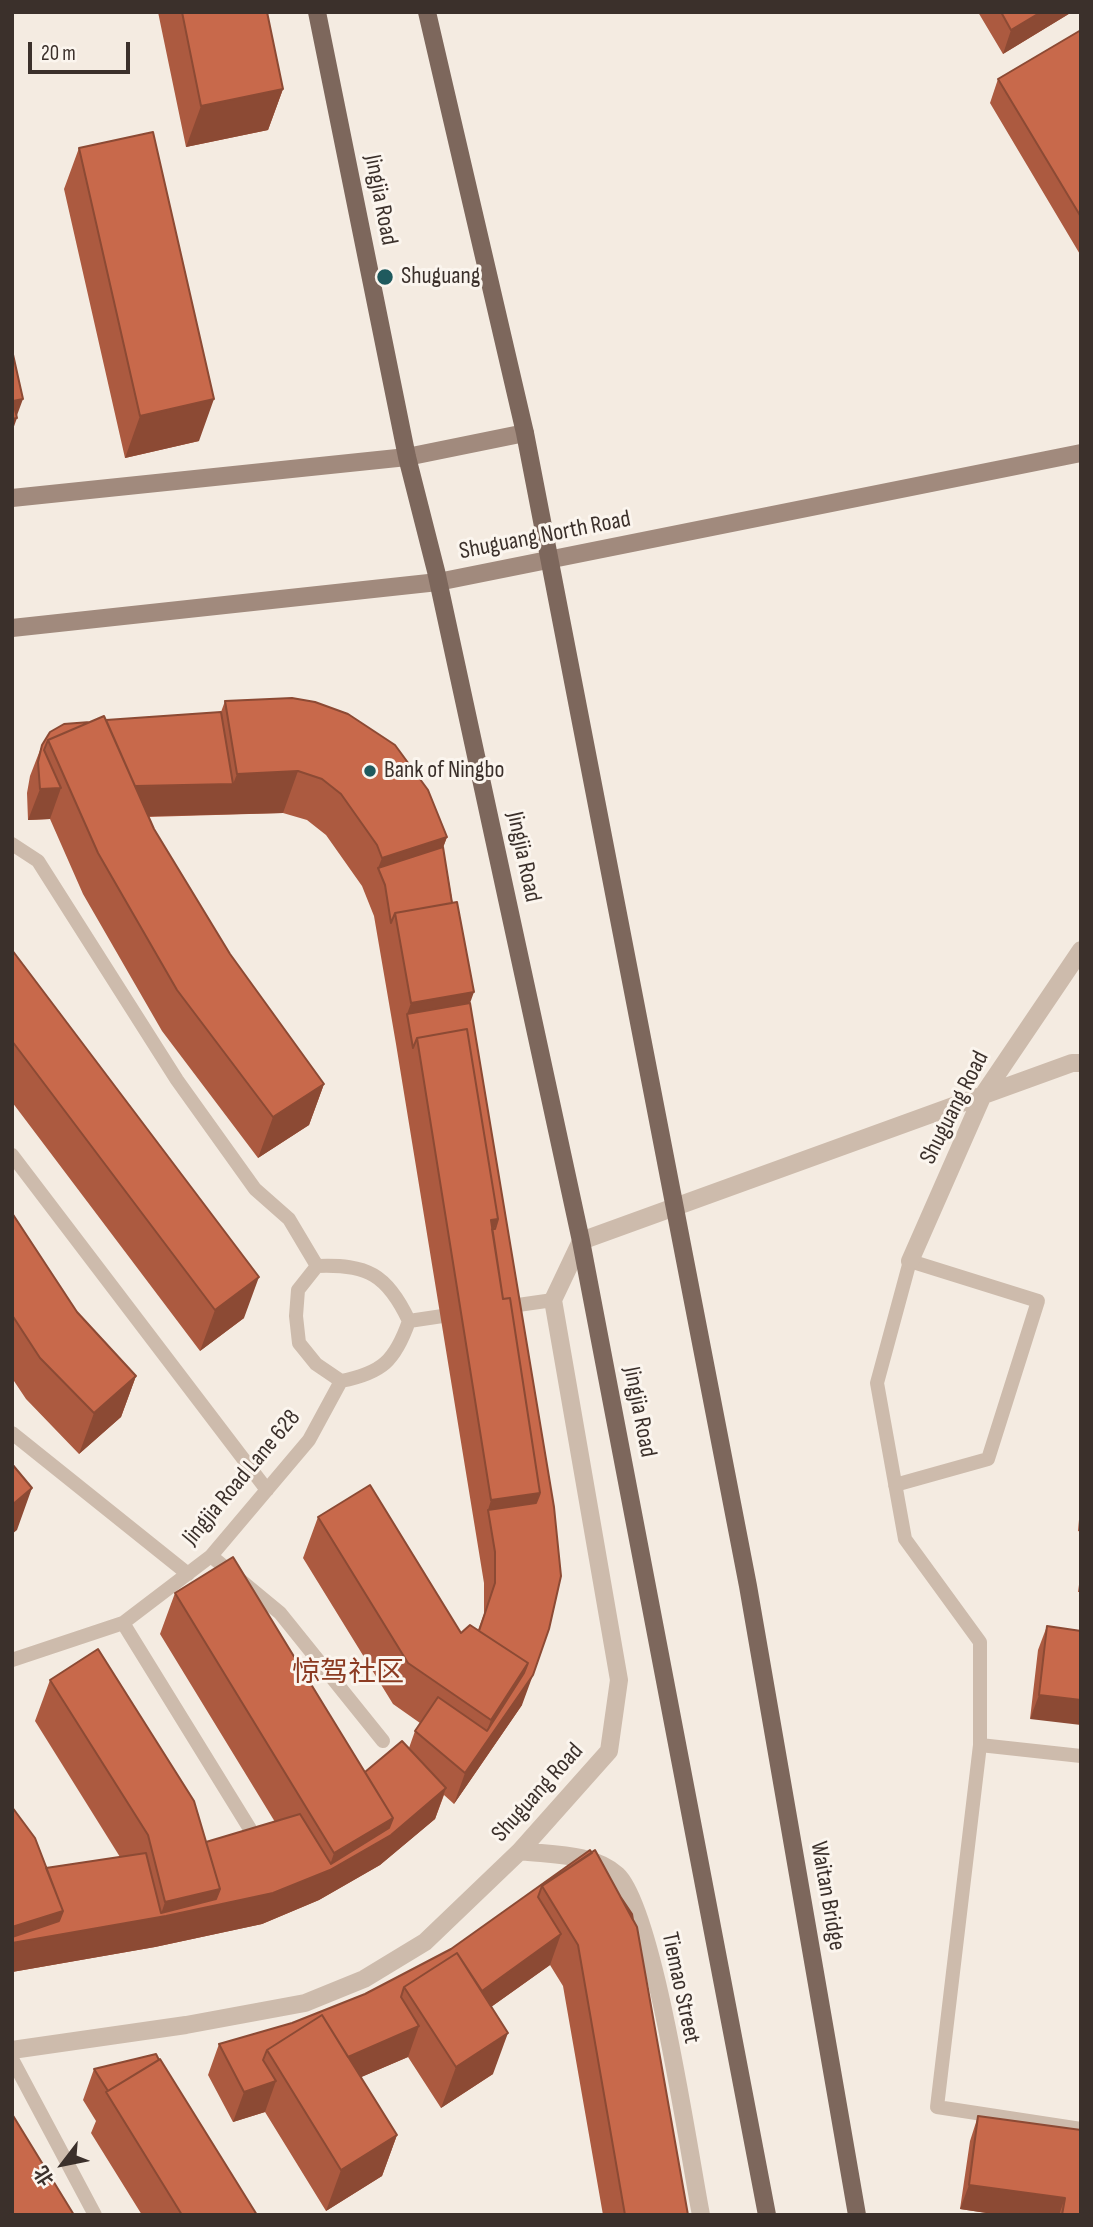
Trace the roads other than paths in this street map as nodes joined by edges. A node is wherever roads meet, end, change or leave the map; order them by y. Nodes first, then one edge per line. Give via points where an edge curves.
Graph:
1 (317, 12) edge
2 (427, 12) edge
3 (525, 432) junction
4 (1081, 453) edge
5 (407, 457) junction
6 (12, 498) edge
7 (550, 561) junction
8 (438, 582) junction
9 (12, 628) edge
10 (12, 844) edge
11 (1081, 950) edge
12 (1081, 1063) edge
13 (983, 1095) junction
14 (12, 1155) edge
15 (675, 1208) junction
16 (581, 1241) junction
17 (911, 1261) junction
18 (317, 1266) junction
19 (553, 1300) junction
20 (409, 1321) junction
21 (341, 1381) junction
22 (12, 1433) edge
23 (895, 1485) junction
24 (267, 1490) junction
25 (211, 1556) junction
26 (188, 1574) junction
27 (123, 1623) junction
28 (12, 1660) edge
29 (383, 1741) dead end
30 (980, 1745) junction
31 (1081, 1756) edge
32 (250, 1829) edge
33 (520, 1851) junction
34 (12, 2050) edge
35 (12, 2059) edge
36 (1081, 2129) edge
37 (95, 2215) edge
38 (701, 2215) edge
39 (767, 2215) edge
40 (857, 2215) edge

1 - 5 main road, Jingjia Road
2 - 3 main road
3 - 5 main road
3 - 7 main road
4 - 7 main road, Shuguang North Road
5 - 6 main road
5 - 8 main road, Jingjia Road
7 - 8 main road, Shuguang North Road
7 - 15 main road
8 - 9 main road, Shuguang North Road
8 - 16 main road, Jingjia Road
10 - 18 lane via 38,861 177,1080 255,1189 289,1219
11 - 13 street, Shuguang Road
12 - 13 street
13 - 15 street
13 - 17 street, Shuguang Road
14 - 24 lane
15 - 16 street
15 - 40 main road, Waitan Bridge via 748,1587
16 - 19 street
16 - 39 main road, Jingjia Road
17 - 23 lane via 877,1383
17 - 23 lane via 1038,1301 988,1459
18 - 20 lane via 363,1268 385,1284
18 - 21 lane via 298,1290 299,1343 316,1364
19 - 20 lane
19 - 33 street, Shuguang Road via 619,1679 609,1751
20 - 21 lane via 390,1360 368,1376
21 - 24 lane, Jingjia Road Lane 628 via 309,1440
22 - 26 lane
23 - 30 lane via 905,1539 980,1642
24 - 25 lane, Jingjia Road Lane 628
25 - 26 lane, Jingjia Road Lane 628
25 - 29 lane via 280,1613
26 - 27 lane, Jingjia Road Lane 628
27 - 28 lane, Jingjia Road Lane 628
27 - 32 lane
30 - 31 lane
30 - 36 lane via 937,2107
33 - 34 street, Shuguang Road via 425,1942 363,1979 305,2003
33 - 38 street, Tiemao Street via 587,1859 617,1876 637,1907 651,1957
35 - 37 lane

